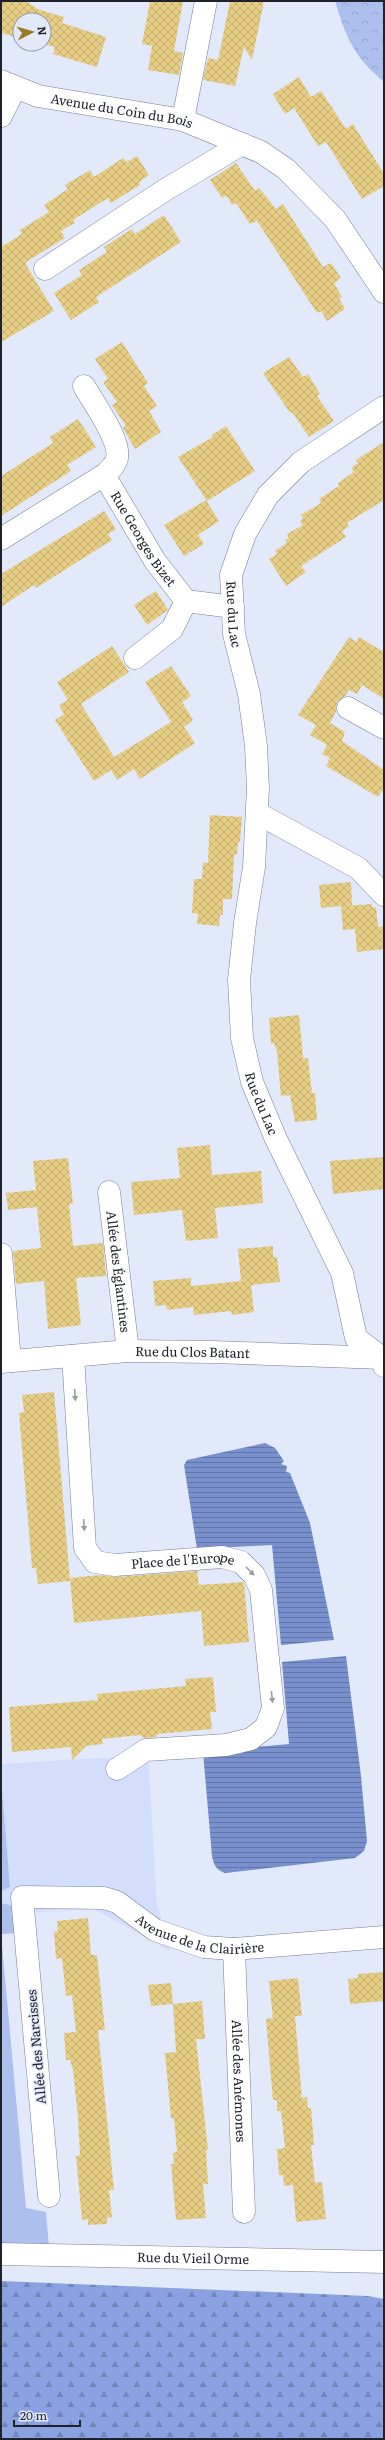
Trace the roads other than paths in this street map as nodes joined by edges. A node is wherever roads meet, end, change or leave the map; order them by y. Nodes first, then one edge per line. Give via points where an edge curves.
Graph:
1 (206, 1) edge
2 (8, 85) edge
3 (1, 116) edge
4 (183, 120) junction
5 (242, 144) junction
6 (45, 268) dead end
7 (381, 283) edge
8 (84, 386) dead end
9 (384, 407) edge
10 (104, 475) junction
11 (1, 539) edge
12 (186, 601) junction
13 (233, 607) junction
14 (135, 658) dead end
15 (348, 708) dead end
16 (384, 728) edge
17 (257, 813) junction
18 (384, 895) edge
19 (109, 1192) dead end
20 (1, 1254) edge
21 (128, 1351) junction
22 (73, 1356) junction
23 (5, 1361) edge
24 (383, 1361) edge
25 (117, 1769) dead end
26 (22, 1897) joint
27 (384, 1937) edge
28 (234, 1949) junction
29 (49, 2196) dead end
30 (244, 2212) dead end
31 (1, 2254) edge
32 (384, 2262) edge

1 - 4 street
2 - 3 street
2 - 4 street, Avenue du Coin du Bois via 38,96
4 - 5 street, Avenue du Coin du Bois
5 - 6 street via 165,190
5 - 7 street, Avenue du Coin du Bois via 260,152 291,174 335,219
8 - 10 street via 116,442 118,457 114,466
9 - 13 street, Rue du Lac via 301,462 268,495 245,534 232,575
10 - 11 street
10 - 12 street, Rue Georges Bizet via 155,561
12 - 13 street
12 - 14 street via 172,628
13 - 17 street, Rue du Lac via 234,634 249,694 256,746
15 - 16 street
17 - 18 street via 358,868
17 - 24 street, Rue du Lac via 254,867 244,923 239,980 242,1038 252,1082 276,1139 342,1273 356,1338
19 - 21 street, Allée des Églantines
20 - 23 street
21 - 22 street, Rue du Clos Batant
21 - 24 street, Rue du Clos Batant via 229,1352
22 - 23 street, Rue du Clos Batant
22 -> 25 street, Place de l'Europe via 85,1548 95,1562 115,1565 222,1557 241,1562 254,1575 261,1590 264,1612 273,1708 266,1728 251,1740 226,1745 146,1750
26 - 28 street, Avenue de la Clairière via 104,1898 117,1902 155,1930 169,1937 204,1947
26 - 29 street, Allée des Narcisses
27 - 28 street, Avenue de la Clairière
28 - 30 street, Allée des Anémones
31 - 32 street, Rue du Vieil Orme

